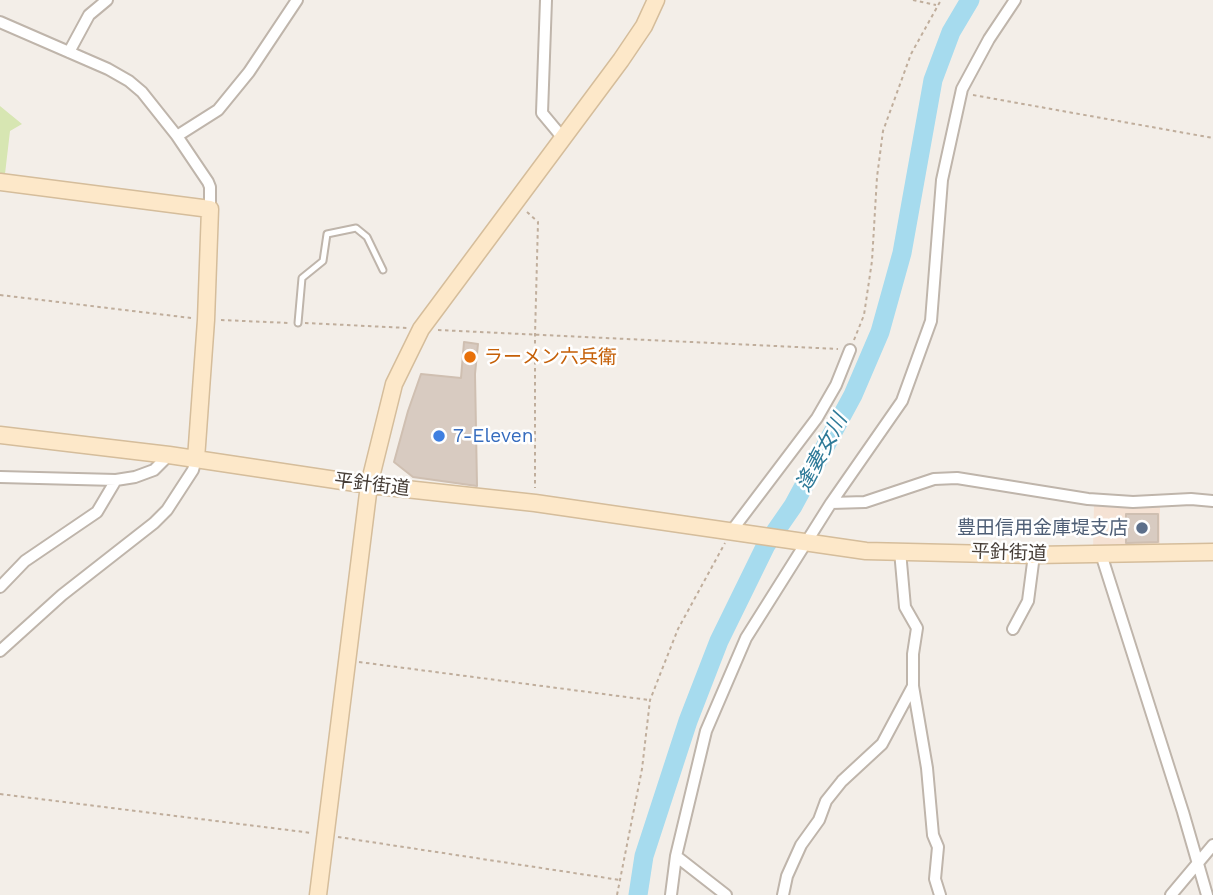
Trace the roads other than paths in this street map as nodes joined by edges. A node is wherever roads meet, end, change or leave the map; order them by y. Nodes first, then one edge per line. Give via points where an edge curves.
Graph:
1 (107, 0) edge
2 (297, 0) edge
3 (546, 0) edge
4 (656, 0) edge
5 (1014, 0) edge
6 (0, 22) edge
7 (69, 52) junction
8 (177, 136) junction
9 (562, 136) junction
10 (0, 182) edge
11 (210, 209) junction
12 (383, 270) dead end
13 (298, 323) road end
14 (850, 350) road end
15 (0, 435) edge
16 (169, 455) junction
17 (196, 459) junction
18 (0, 477) edge
19 (116, 480) junction
20 (369, 485) junction
21 (1213, 501) edge
22 (831, 503) junction
23 (737, 533) junction
24 (807, 542) junction
25 (900, 551) junction
26 (1213, 552) edge
27 (1101, 554) junction
28 (1034, 555) junction
29 (0, 587) edge
30 (1013, 629) dead end
31 (0, 651) edge
32 (913, 686) junction
33 (1213, 845) edge
34 (676, 856) junction
35 (1197, 864) junction
36 (318, 895) edge
37 (671, 895) edge
38 (726, 895) edge
39 (782, 895) edge
40 (940, 895) edge
41 (1171, 895) edge
42 (1207, 895) edge

1 - 7 street via 89,15
2 - 8 street via 218,110
3 - 9 street via 542,113
4 - 9 street via 621,60
5 - 22 street via 962,89 942,180 932,321 902,401
6 - 7 street
7 - 8 street via 129,81
8 - 11 street via 210,187
9 - 20 street via 421,329 394,384
10 - 11 street
11 - 17 street
12 - 13 lane via 367,237 356,229 327,234 323,261 302,278
14 - 23 street via 817,418
15 - 16 street, 平針街道
16 - 17 street, 平針街道
16 - 19 street via 154,470
17 - 20 street, 平針街道
17 - 31 street via 167,510 154,523
18 - 19 street
19 - 29 street via 97,512 25,561
20 - 23 street, 平針街道 via 535,503
20 - 36 street
21 - 22 street via 1088,499 957,478 934,479 866,502
22 - 24 street
23 - 24 street, 平針街道
24 - 25 street, 平針街道
24 - 34 street via 746,638 706,731
25 - 28 street, 平針街道
25 - 32 street via 905,607 916,628
26 - 27 street, 平針街道
27 - 28 street, 平針街道
27 - 35 street
28 - 30 street via 1028,601
32 - 39 street via 882,744 826,801 819,820 800,845
32 - 40 street via 938,847 935,879
33 - 35 street
34 - 37 street
34 - 38 street
35 - 41 street
35 - 42 street

